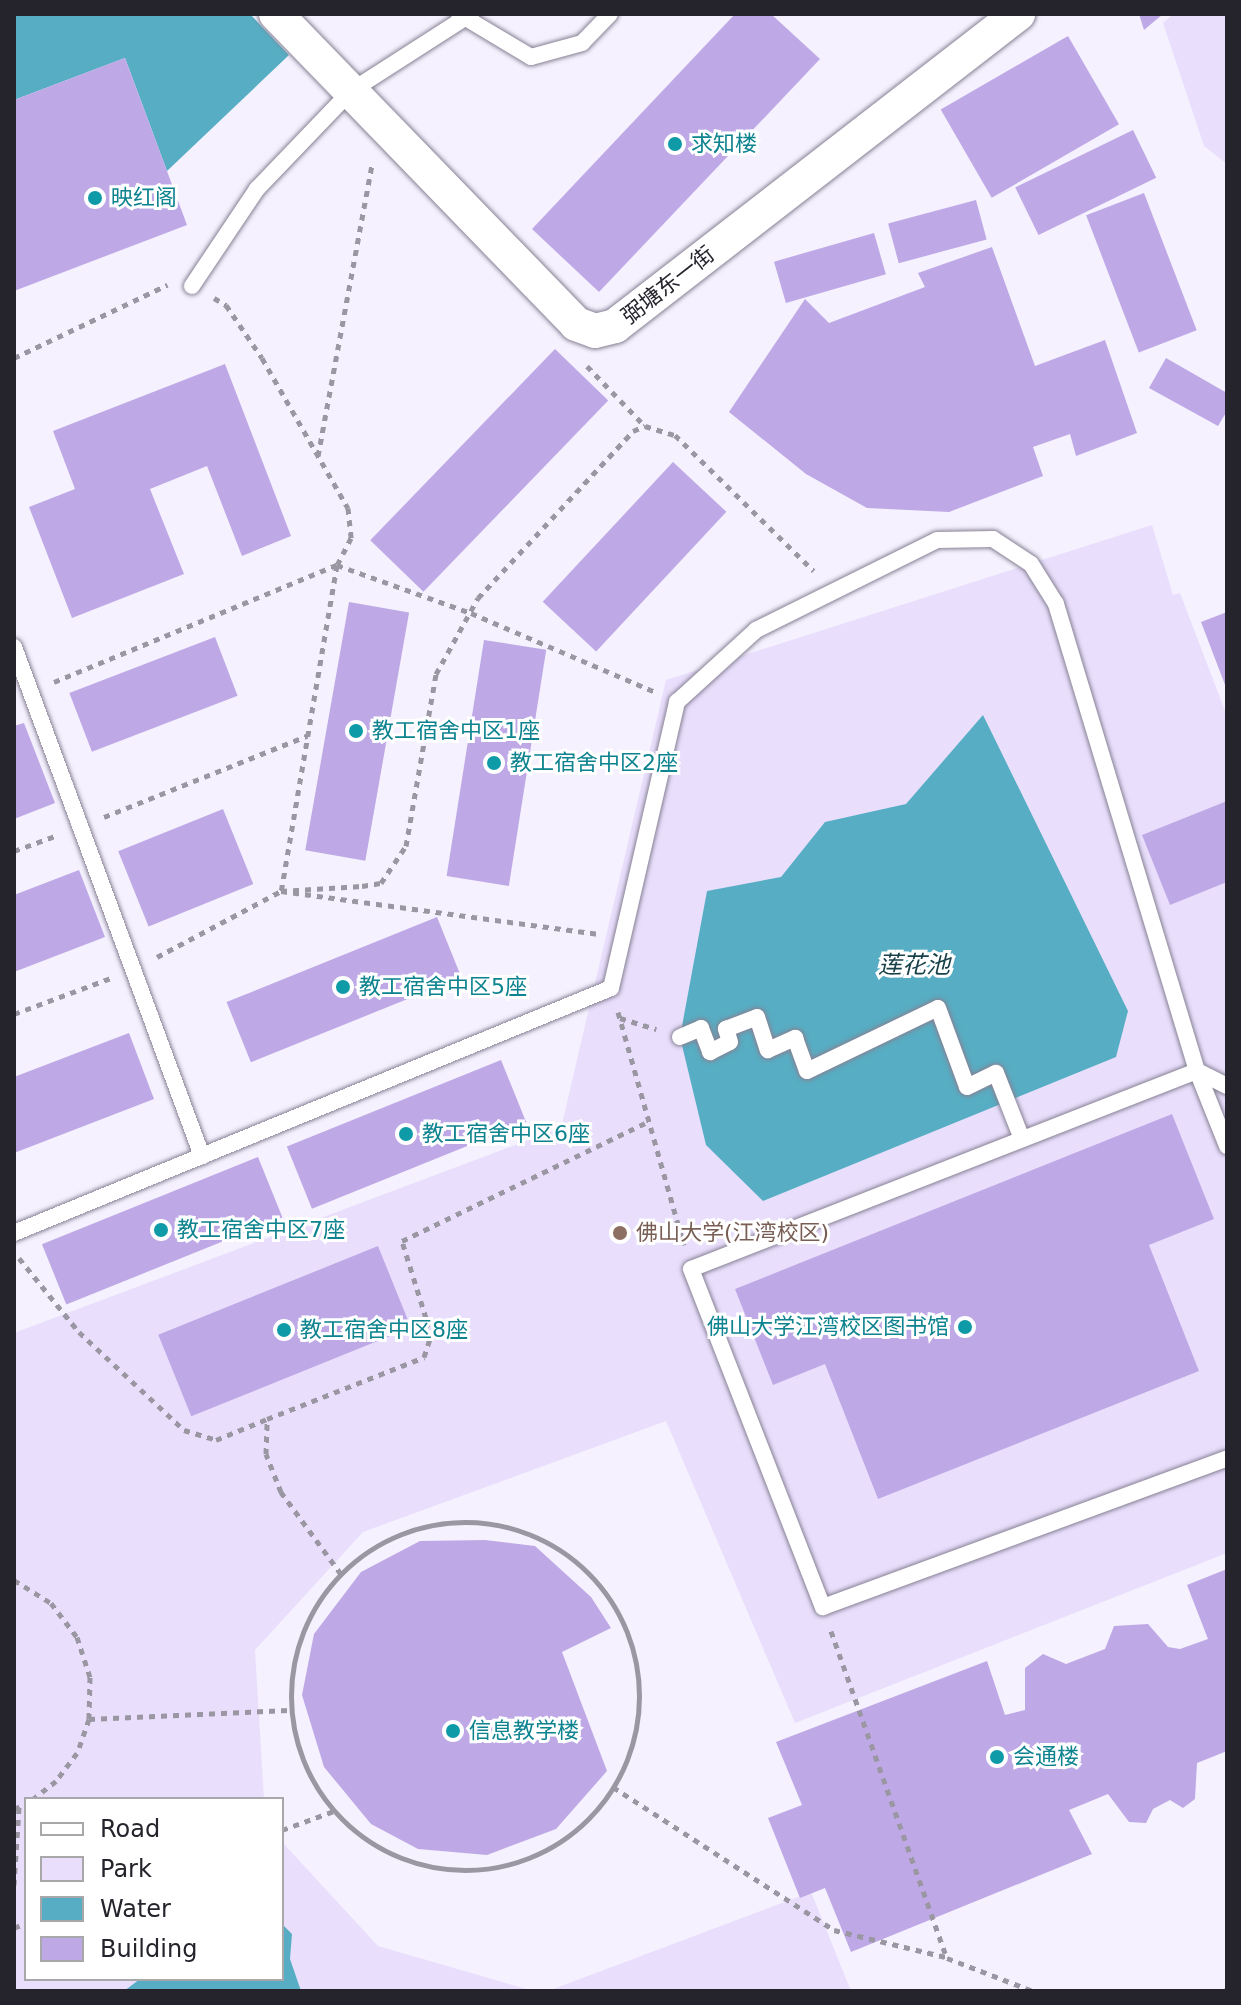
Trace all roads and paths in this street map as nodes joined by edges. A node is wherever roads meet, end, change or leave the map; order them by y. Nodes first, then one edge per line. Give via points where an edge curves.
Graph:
1 (276, 14) edge
2 (610, 14) edge
3 (1018, 14) edge
4 (465, 15) edge
5 (351, 91) junction
6 (373, 160) dead end
7 (192, 286) junction
8 (14, 358) edge
9 (580, 358) dead end
10 (645, 426) junction
11 (318, 456) junction
12 (337, 565) junction
13 (832, 589) junction
14 (471, 613) junction
15 (14, 647) edge
16 (30, 692) junction
17 (677, 702) junction
18 (308, 736) junction
19 (80, 826) junction
20 (14, 851) edge
21 (281, 891) junction
22 (623, 937) junction
23 (133, 970) junction
24 (611, 988) junction
25 (14, 1014) edge
26 (619, 1017) junction
27 (680, 1037) joint
28 (1197, 1071) junction
29 (1227, 1086) edge
30 (649, 1121) junction
31 (1022, 1139) junction
32 (1227, 1146) edge
33 (202, 1156) junction
34 (14, 1233) edge
35 (14, 1252) edge
36 (691, 1269) junction
37 (267, 1419) junction
38 (1227, 1458) edge
39 (341, 1574) junction
40 (14, 1580) edge
41 (823, 1607) junction
42 (289, 1710) junction
43 (89, 1719) junction
44 (613, 1787) junction
45 (36, 1797) edge
46 (16, 1808) edge
47 (334, 1811) junction
48 (284, 1829) edge
49 (14, 1885) edge
50 (947, 1958) junction
51 (1033, 1991) edge

1 - 5 street, 弼塘东一街
2 - 4 lane via 582,43 531,57
3 - 5 street, 弼塘东一街 via 615,326 595,331 576,324
4 - 5 lane
5 - 7 lane via 257,189
6 - 11 path
7 - 8 path via 159,284
7 - 11 path via 226,305
9 - 10 path
10 - 13 path via 675,435
10 - 14 path via 633,431 478,598
11 - 12 path via 348,508 351,524 351,538
12 - 14 path
12 - 16 path
12 - 18 path
13 - 17 lane via 756,630
13 - 28 lane via 937,540 993,539 1031,564 1056,604
14 - 17 path
14 - 21 path via 436,674 406,846 381,883
15 - 16 lane
16 - 19 lane
17 - 22 lane
18 - 19 path
18 - 21 path
19 - 20 path
19 - 23 lane
21 - 22 path
21 - 23 path
22 - 24 lane
23 - 25 path
23 - 33 lane
24 - 26 path
24 - 33 lane
26 - 27 path
26 - 30 path
27 - 31 lane via 701,1028 710,1052 730,1042 726,1029 757,1017 768,1050 795,1038 807,1071 938,1008 967,1087 996,1073
28 - 29 lane
28 - 31 lane
28 - 32 lane
30 - 36 path
30 - 37 path via 402,1241 430,1339 424,1357
31 - 36 lane
33 - 34 lane
35 - 37 path via 79,1332 184,1430 216,1440
36 - 41 lane
37 - 39 path via 266,1454 281,1492
38 - 41 lane
39 - 42 path via 312,1610 291,1667
39 - 44 path via 402,1532 462,1521 522,1529 575,1559 615,1604 637,1659 640,1720
40 - 43 path via 51,1603 77,1637 90,1677
41 - 50 path
42 - 43 path
42 - 47 path via 298,1752 317,1791
43 - 45 path via 77,1753
44 - 47 path via 583,1825 548,1850 507,1866 464,1871 421,1865 380,1850
44 - 50 path via 834,1930
46 - 49 path
47 - 48 path
50 - 51 path

